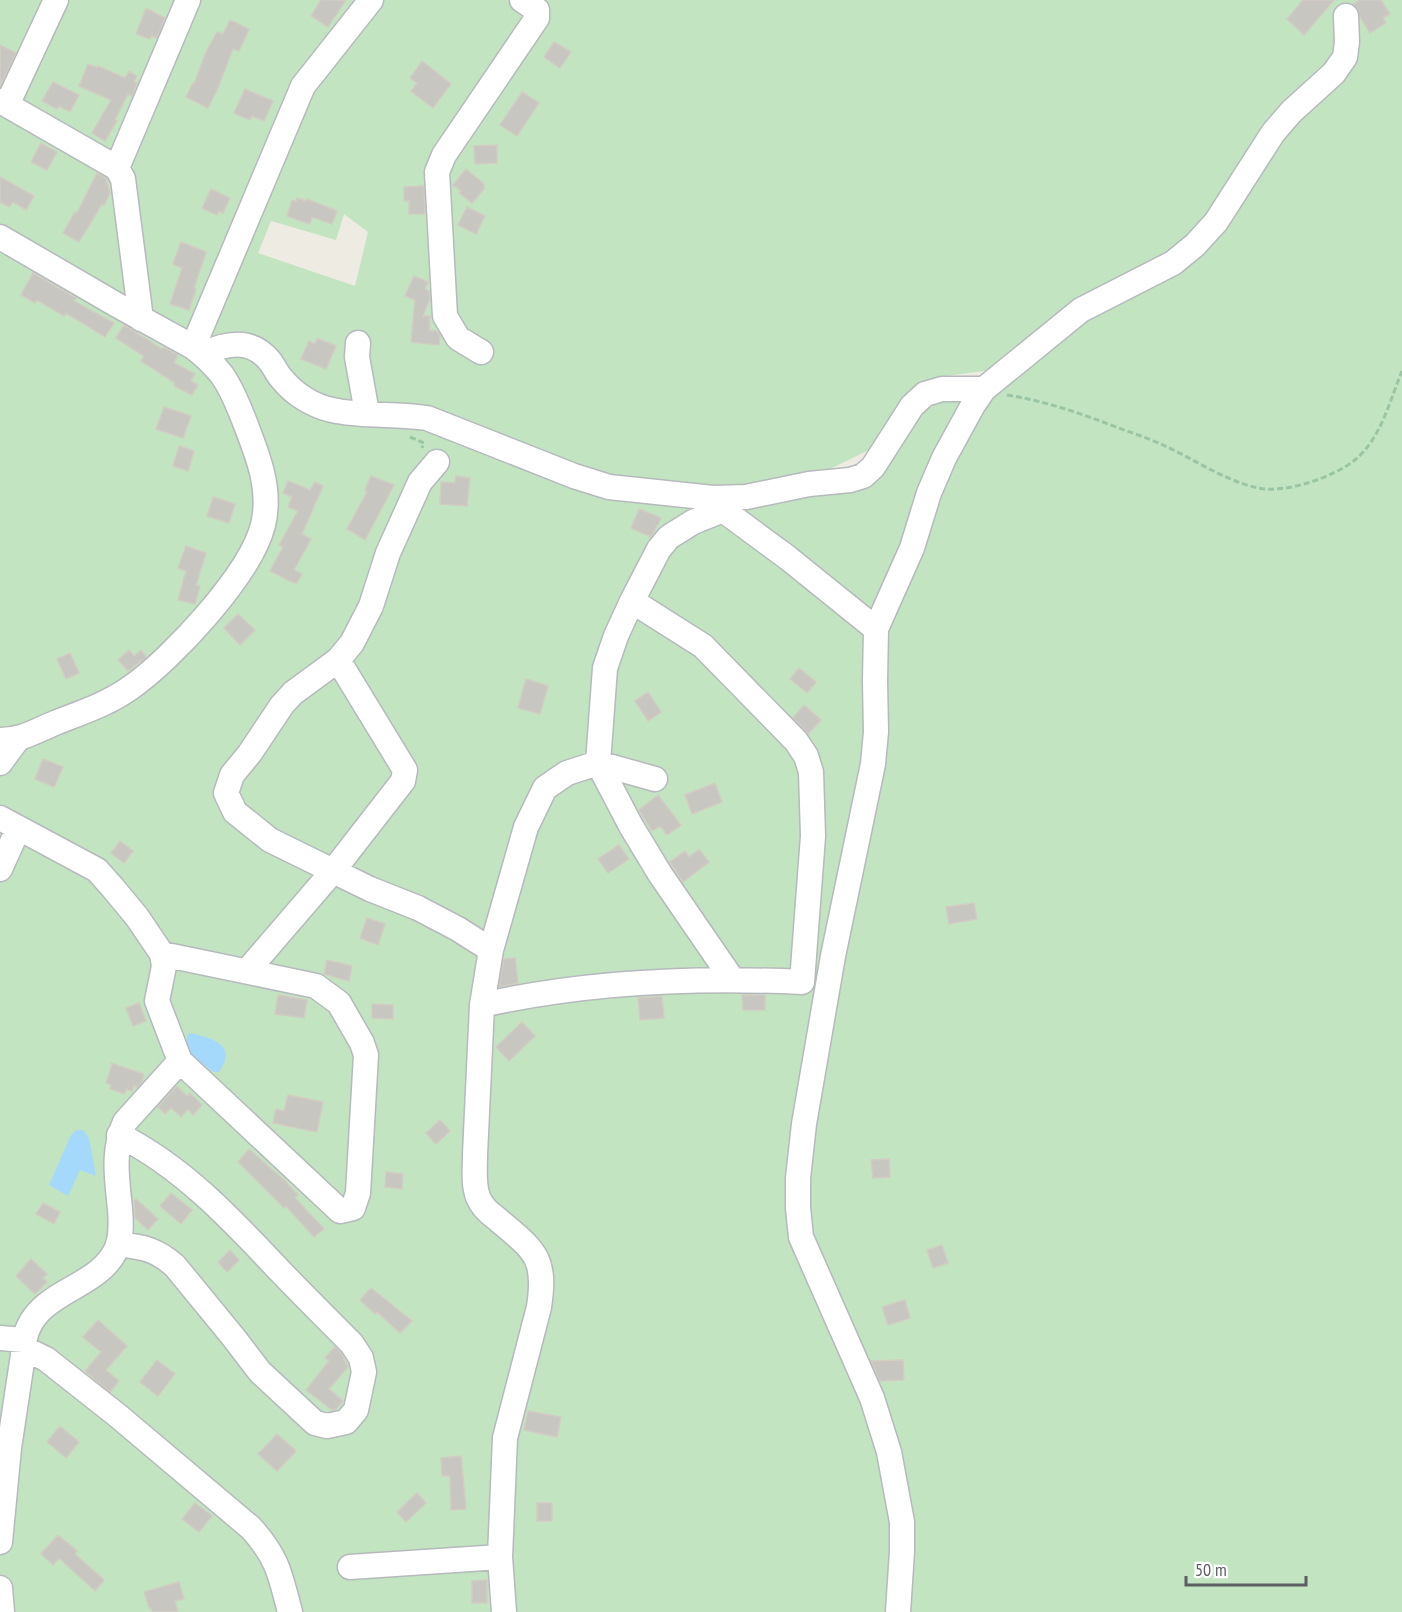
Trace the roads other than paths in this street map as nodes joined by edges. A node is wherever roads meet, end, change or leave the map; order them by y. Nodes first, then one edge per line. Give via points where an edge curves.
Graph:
1 (56, 0) edge
2 (188, 0) edge
3 (371, 0) edge
4 (522, 0) edge
5 (1346, 16) dead end
6 (3, 103) edge
7 (117, 168) junction
8 (0, 237) edge
9 (141, 319) junction
10 (358, 343) dead end
11 (198, 351) junction
12 (481, 352) dead end
13 (983, 391) junction
14 (367, 413) junction
15 (428, 458) road end
16 (718, 504) junction
17 (632, 601) junction
18 (876, 629) junction
19 (338, 660) junction
20 (8, 740) edge
21 (0, 763) edge
22 (598, 763) junction
23 (655, 778) dead end
24 (9, 824) edge
25 (0, 869) edge
26 (333, 871) junction
27 (491, 950) junction
28 (162, 954) junction
29 (247, 971) junction
30 (732, 979) junction
31 (482, 1005) junction
32 (180, 1061) junction
33 (119, 1135) junction
34 (118, 1244) junction
35 (15, 1342) edge
36 (0, 1535) edge
37 (0, 1542) edge
38 (500, 1557) junction
39 (350, 1567) dead end
40 (0, 1588) edge
41 (2, 1612) edge
42 (290, 1612) edge
43 (504, 1612) edge
44 (898, 1612) edge

1 - 6 street
2 - 7 street
3 - 11 street via 303,86
4 - 12 street via 537,10 537,18 444,154 437,172 445,316 458,338
5 - 13 street via 1345,57 1273,134 1216,222 1195,245 1173,263 1081,310
6 - 7 street
7 - 9 street via 123,179
8 - 9 street
9 - 11 street
10 - 14 street
11 - 14 street via 240,345 256,348 281,379 308,401 331,410
11 - 20 street via 223,376 234,395 262,465 266,494 264,524 255,549 239,576 182,642 129,689 90,709
13 - 16 street via 942,389 925,394 912,406 873,467 863,476
13 - 18 street via 944,458 912,548
14 - 16 street via 428,418 609,487
15 - 19 street via 388,553 371,606
16 - 17 street via 669,537
16 - 18 street
17 - 22 street via 605,668
17 - 30 street via 703,646 796,741 812,772 813,836 802,982
18 - 44 street via 873,764 833,956 804,1124 798,1208 801,1237 872,1398 889,1452 902,1522
19 - 26 street via 405,770 403,781
19 - 26 street via 282,705 231,775 226,793 235,812 270,840
20 - 21 street
22 - 23 street
22 - 27 street via 567,774 545,788 526,827
22 - 30 street via 660,874
24 - 25 street
24 - 28 street via 97,870
26 - 27 street via 458,928
26 - 29 street
27 - 31 street
28 - 29 street
28 - 32 street via 164,966 157,1001
29 - 32 street via 316,986 339,1003 362,1043 366,1055 358,1193 353,1208 340,1211
30 - 31 street via 647,981 529,994
31 - 38 street via 475,1155 478,1197 487,1211 526,1244 540,1264 542,1286 505,1438
32 - 33 street via 125,1122
33 - 34 street
33 - 34 street via 151,1152 205,1194 352,1344 361,1358 363,1372 356,1410 346,1422 327,1426 315,1423 260,1372 170,1262 143,1246
34 - 35 street via 104,1267 39,1311
35 - 36 street
35 - 42 street via 46,1359 251,1528 279,1568
36 - 37 street
38 - 39 street
38 - 43 street
40 - 41 street

